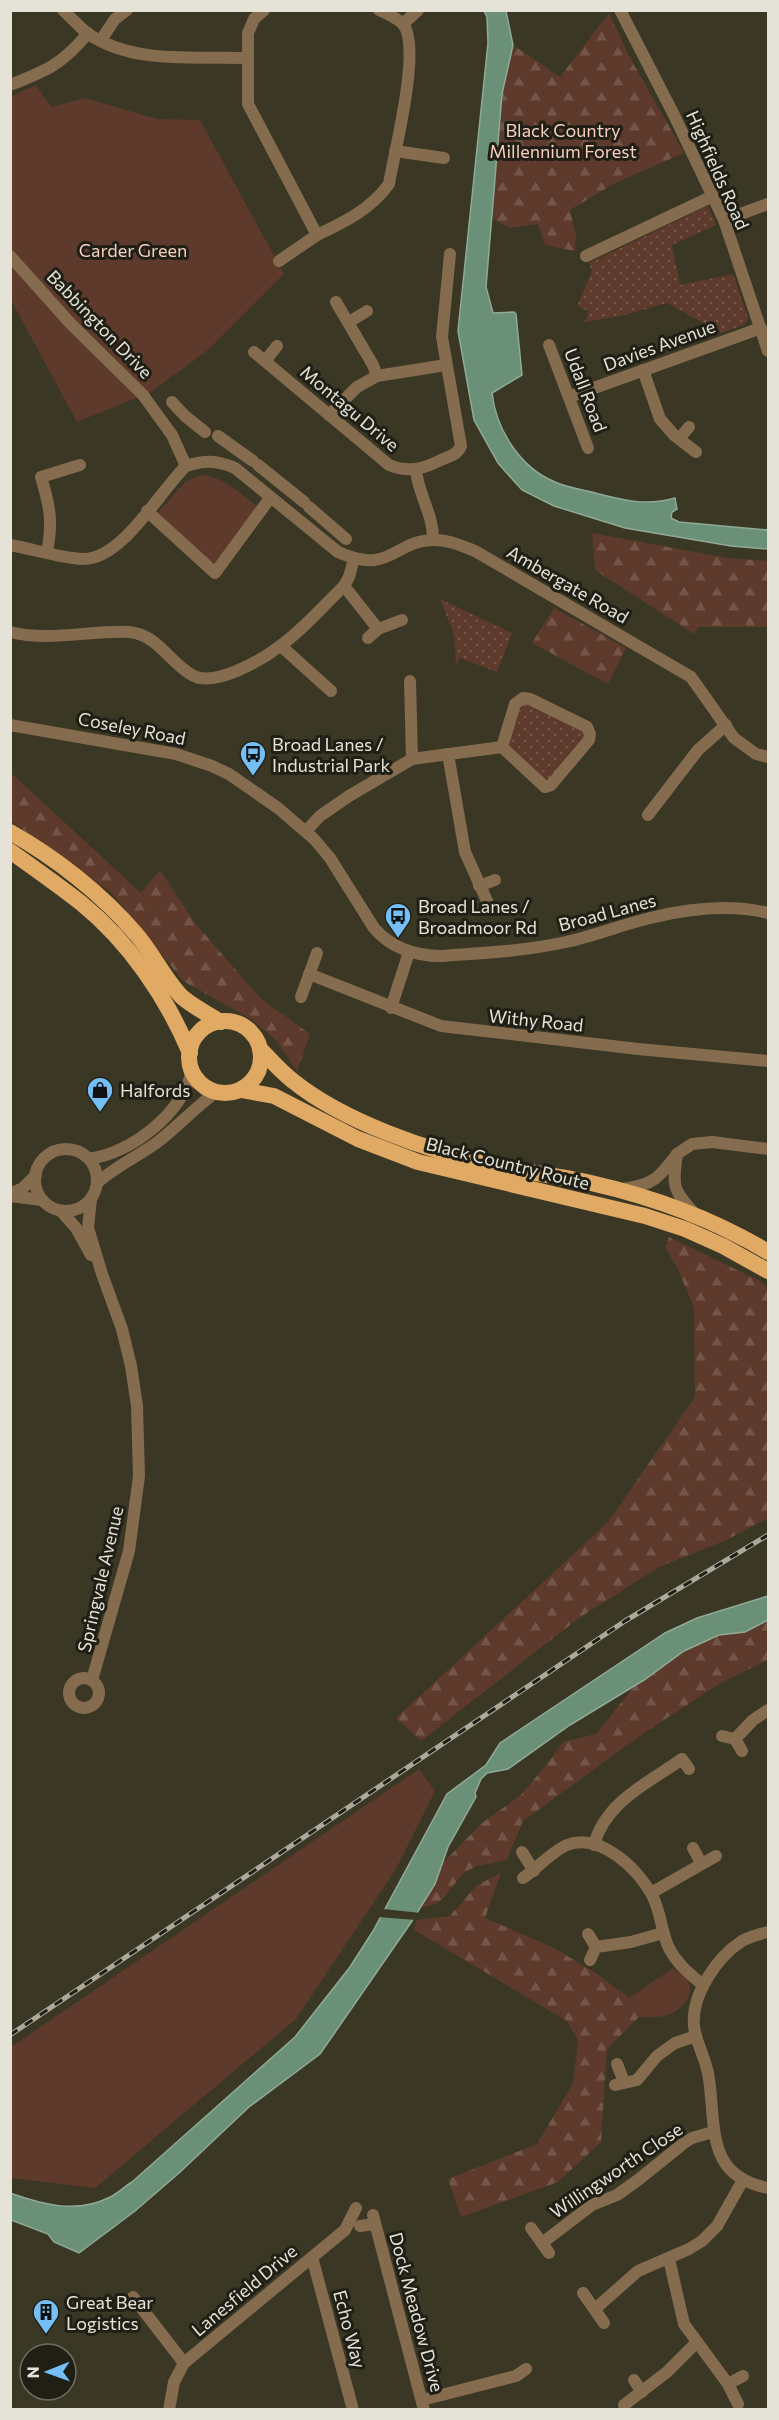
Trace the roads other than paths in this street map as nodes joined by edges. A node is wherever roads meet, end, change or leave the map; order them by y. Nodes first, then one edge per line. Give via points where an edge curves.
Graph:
1 (63, 10) edge
2 (127, 10) edge
3 (264, 10) edge
4 (379, 10) edge
5 (418, 10) edge
6 (620, 10) edge
7 (403, 24) junction
8 (87, 33) junction
9 (101, 40) junction
10 (247, 57) junction
11 (11, 83) edge
12 (395, 151) junction
13 (444, 158) dead end
14 (712, 196) junction
15 (768, 204) edge
16 (724, 220) junction
17 (318, 235) junction
18 (450, 254) dead end
19 (10, 256) edge
20 (586, 256) dead end
21 (279, 261) dead end
22 (336, 302) dead end
23 (367, 311) dead end
24 (349, 322) junction
25 (764, 330) edge
26 (549, 345) dead end
27 (277, 346) dead end
28 (768, 351) edge
29 (254, 352) dead end
30 (265, 361) junction
31 (446, 365) junction
32 (643, 370) junction
33 (377, 376) junction
34 (569, 397) junction
35 (329, 415) junction
36 (161, 418) junction
37 (689, 427) dead end
38 (205, 432) dead end
39 (218, 436) dead end
40 (680, 439) junction
41 (234, 447) junction
42 (588, 448) dead end
43 (696, 452) dead end
44 (225, 464) junction
45 (80, 465) dead end
46 (186, 466) junction
47 (416, 470) junction
48 (275, 479) junction
49 (267, 496) junction
50 (147, 511) junction
51 (329, 524) junction
52 (318, 537) junction
53 (346, 538) dead end
54 (434, 540) junction
55 (10, 545) edge
56 (47, 552) junction
57 (354, 560) junction
58 (344, 586) junction
59 (402, 620) dead end
60 (378, 628) junction
61 (10, 632) edge
62 (368, 638) dead end
63 (281, 646) junction
64 (410, 681) dead end
65 (331, 691) dead end
66 (10, 725) edge
67 (726, 725) junction
68 (501, 747) junction
69 (448, 754) junction
70 (768, 757) edge
71 (412, 759) junction
72 (242, 782) joint
73 (648, 815) dead end
74 (306, 831) junction
75 (10, 832) edge
76 (10, 851) edge
77 (495, 880) dead end
78 (479, 886) junction
79 (487, 901) dead end
80 (768, 913) edge
81 (409, 952) junction
82 (317, 953) dead end
83 (309, 974) junction
84 (301, 997) dead end
85 (391, 1008) junction
86 (221, 1022) junction
87 (260, 1049) junction
88 (190, 1053) junction
89 (768, 1060) edge
90 (192, 1071) junction
91 (241, 1089) junction
92 (216, 1092) junction
93 (768, 1149) edge
94 (677, 1154) junction
95 (89, 1159) junction
96 (36, 1175) junction
97 (97, 1183) junction
98 (616, 1190) junction
99 (10, 1195) edge
100 (91, 1199) junction
101 (42, 1200) junction
102 (61, 1211) junction
103 (697, 1217) junction
104 (768, 1252) edge
105 (768, 1271) edge
106 (102, 1274) junction
107 (92, 1680) dead end
108 (768, 1710) edge
109 (742, 1750) dead end
110 (689, 1769) dead end
111 (594, 1845) junction
112 (693, 1848) dead end
113 (522, 1852) dead end
114 (716, 1856) dead end
115 (701, 1863) junction
116 (534, 1871) junction
117 (523, 1878) dead end
118 (651, 1893) junction
119 (768, 1932) edge
120 (663, 1933) junction
121 (588, 1934) dead end
122 (596, 1947) junction
123 (590, 1960) dead end
124 (703, 1985) junction
125 (696, 2036) junction
126 (617, 2064) dead end
127 (713, 2132) junction
128 (743, 2180) junction
129 (768, 2188) edge
130 (356, 2208) dead end
131 (360, 2226) dead end
132 (531, 2228) dead end
133 (312, 2257) junction
134 (669, 2259) junction
135 (583, 2293) dead end
136 (133, 2297) dead end
137 (595, 2309) junction
138 (604, 2323) dead end
139 (696, 2342) junction
140 (184, 2363) junction
141 (526, 2369) dead end
142 (742, 2376) dead end
143 (634, 2380) dead end
144 (728, 2384) junction
145 (642, 2392) junction
146 (738, 2404) dead end
147 (423, 2405) edge
148 (624, 2405) dead end
149 (169, 2409) edge
150 (353, 2409) edge

1 - 8 street
2 - 9 street via 115,19
3 - 10 street via 254,19 248,33
4 - 7 street
5 - 7 street
6 - 14 street, Highfields Road
7 - 12 street via 409,37 410,65
8 - 9 street
8 - 11 street via 52,69
9 - 10 street via 126,51 154,56
10 - 17 street via 248,104
12 - 13 street
12 - 17 street via 389,184 379,198 361,213
14 - 16 street, Highfields Road
14 - 20 street
15 - 16 street
16 - 25 street, Highfields Road
17 - 21 street
18 - 31 street via 442,331
19 - 36 street, Babbington Drive
22 - 24 street
23 - 24 street
24 - 33 street
25 - 28 street, Highfields Road
25 - 32 street, Davies Avenue
26 - 34 street, Udall Road
27 - 30 street
29 - 30 street, Montagu Drive
30 - 35 street, Montagu Drive
31 - 33 street
31 - 47 street via 461,446 456,454
32 - 34 street, Davies Avenue
32 - 40 street via 660,419
33 - 35 street via 351,392
34 - 42 street, Udall Road
35 - 47 street, Montagu Drive via 382,461
36 - 38 street via 174,404
36 - 46 street, Babbington Drive
37 - 40 street
39 - 41 street
40 - 43 street
41 - 44 street
41 - 48 street
44 - 46 street via 212,460
44 - 49 street
45 - 56 street via 41,477 51,509
46 - 50 street
47 - 54 street
48 - 49 street
48 - 51 street
49 - 50 street via 215,573
49 - 52 street
50 - 56 street via 114,549 101,556 84,559
51 - 52 street
51 - 53 street
52 - 57 street
54 - 57 street, Ambergate Road via 413,544 386,559
54 - 67 street, Ambergate Road via 475,551 674,665 691,677
55 - 56 street
57 - 58 street
58 - 60 street
58 - 63 street
59 - 60 street
60 - 62 street
61 - 63 street via 49,636 130,632 146,636 193,676 207,679 223,677
63 - 65 street
64 - 71 street
66 - 72 street, Coseley Road via 176,754 212,766
67 - 70 street, Ambergate Road via 745,747
67 - 73 street via 698,750
68 - 68 street via 545,788 589,740 590,734 587,727 524,699 515,704
68 - 69 street
69 - 71 street
69 - 78 street via 465,852
71 - 74 street via 349,796
72 - 74 street, Broad Lanes
74 - 81 street, Broad Lanes via 330,858 374,928
75 - 86 highway via 99,897 136,933 180,995
76 - 88 highway via 82,904 123,945 175,1017
77 - 78 street
78 - 79 street
80 - 81 street, Broad Lanes via 733,909 689,912 650,918 542,947 442,956
81 - 85 street
82 - 83 street
83 - 84 street
83 - 85 street, Withy Road
85 - 89 street, Withy Road via 441,1026 472,1031
86 - 87 highway via 246,1028
86 - 88 highway via 197,1034
87 - 91 highway via 257,1073
87 - 98 highway, Black Country Route via 292,1081 368,1124 491,1165
88 - 90 highway
90 - 92 highway via 201,1084
90 - 95 street via 180,1098 157,1124 123,1149
91 - 92 highway
91 - 105 highway, Black Country Route via 274,1096 358,1138 418,1162 685,1229
92 - 97 street via 151,1147
93 - 94 street via 712,1142 692,1144
94 - 98 street via 659,1178 643,1186
94 - 103 street via 674,1179 678,1196
95 - 96 street via 77,1151 60,1150 45,1158
95 - 97 street
96 - 99 street
96 - 101 street
97 - 100 street
98 - 103 highway, Black Country Route
99 - 101 street
100 - 102 street via 78,1209
100 - 106 street, Springvale Avenue via 88,1228
101 - 102 street
102 - 106 street, Springvale Avenue via 76,1228
103 - 104 highway, Black Country Route
106 - 107 street, Springvale Avenue via 131,1366 137,1406 139,1476 129,1551
108 - 109 street via 729,1738
110 - 111 street via 682,1759 615,1806 602,1822
111 - 116 street via 567,1845
111 - 118 street via 614,1852
112 - 115 street
113 - 116 street
114 - 115 street
115 - 118 street
116 - 117 street
118 - 120 street
119 - 124 street via 742,1941
120 - 122 street
120 - 124 street via 681,1967
121 - 122 street
122 - 123 street
124 - 125 street via 694,2010
125 - 126 street via 675,2043 657,2056 637,2080 620,2084
125 - 127 street via 709,2075
127 - 128 street via 724,2162
127 - 132 street, Willingworth Close via 684,2143 617,2195 592,2205 545,2248
128 - 129 street
128 - 134 street via 710,2234
130 - 133 street, Lanesfield Drive via 345,2229
131 - 147 street, Dock Meadow Drive via 374,2219
133 - 140 street, Lanesfield Drive
133 - 150 street, Echo Way
134 - 137 street via 638,2271
134 - 139 street via 681,2316
135 - 137 street
136 - 140 street
137 - 138 street
139 - 144 street
139 - 145 street
140 - 149 street, Lanesfield Drive via 174,2382
141 - 147 street via 516,2376
142 - 144 street
143 - 145 street
144 - 146 street
145 - 148 street

